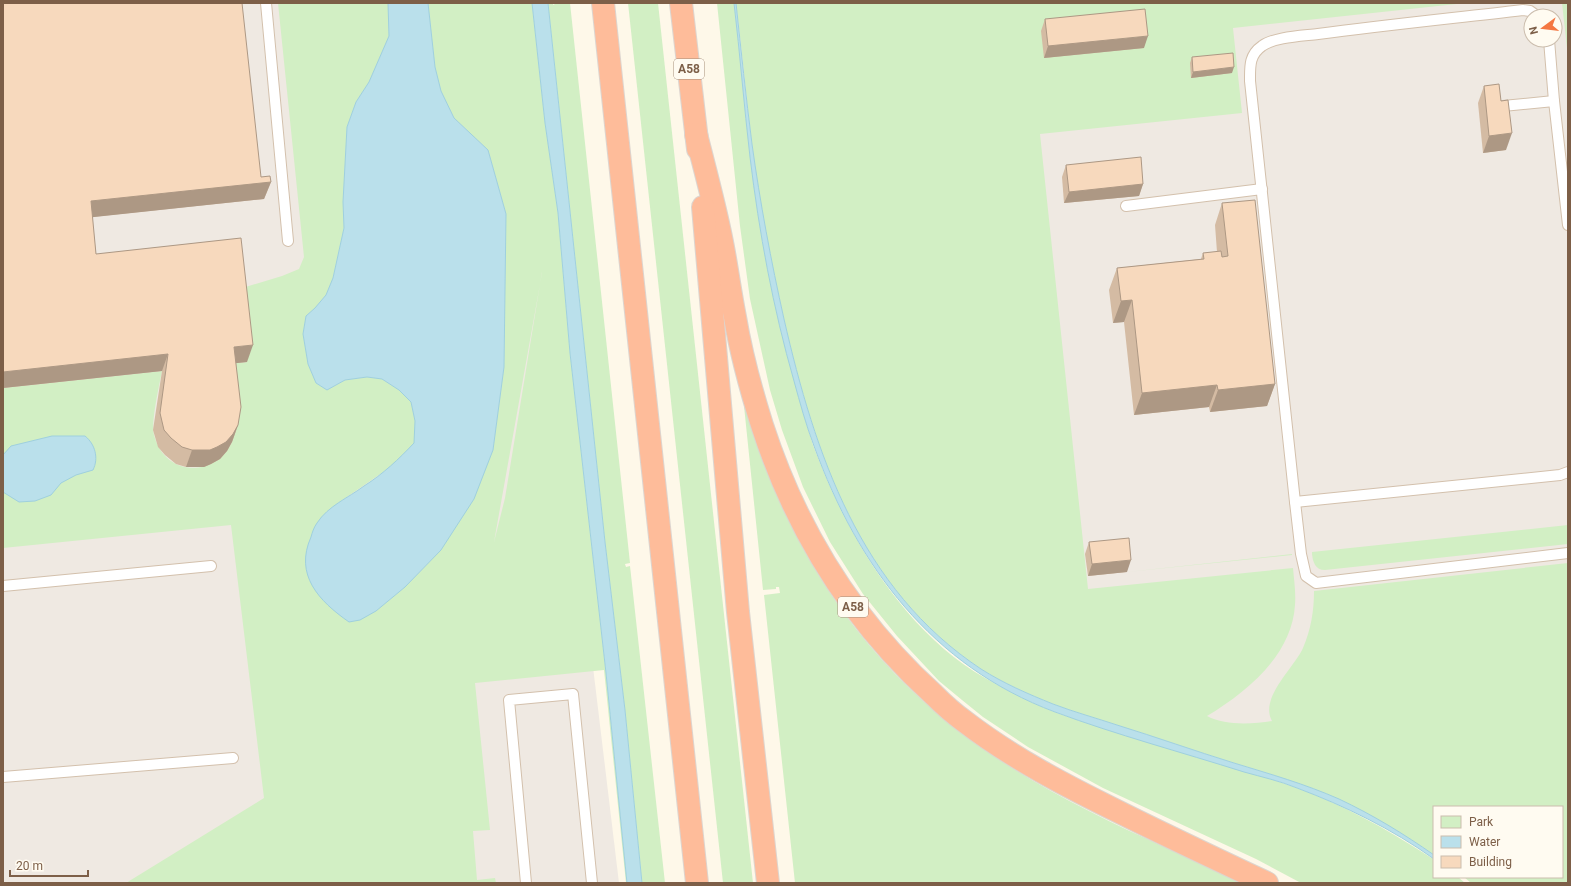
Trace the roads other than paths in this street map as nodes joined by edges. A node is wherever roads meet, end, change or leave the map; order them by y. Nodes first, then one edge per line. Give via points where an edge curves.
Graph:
1 (266, 3) edge
2 (603, 3) edge
3 (681, 3) edge
4 (1523, 10) edge
5 (1550, 48) edge
6 (1554, 101) junction
7 (1503, 106) edge
8 (696, 134) junction
9 (1262, 189) junction
10 (1126, 206) dead end
11 (1568, 225) edge
12 (288, 241) dead end
13 (1568, 472) edge
14 (1295, 502) junction
15 (1568, 553) edge
16 (211, 566) dead end
17 (3, 586) edge
18 (233, 758) dead end
19 (3, 777) edge
20 (526, 883) edge
21 (592, 883) edge
22 (697, 883) edge
23 (768, 883) edge
24 (1267, 883) edge

1 - 12 lane
2 - 22 highway
3 - 8 highway, A58
4 - 9 lane via 1359,28 1262,45 1252,56 1250,81
5 - 6 lane
6 - 7 lane
6 - 11 lane
8 - 23 highway, A58 via 738,612
8 - 24 highway, A58 via 722,242 744,360 763,427 799,518 851,605 915,678 963,720 992,741 1060,783
9 - 10 lane
9 - 14 lane
13 - 14 lane via 1560,475
14 - 15 lane via 1306,576 1316,583
16 - 17 lane
18 - 19 lane
20 - 21 lane via 509,700 573,694

